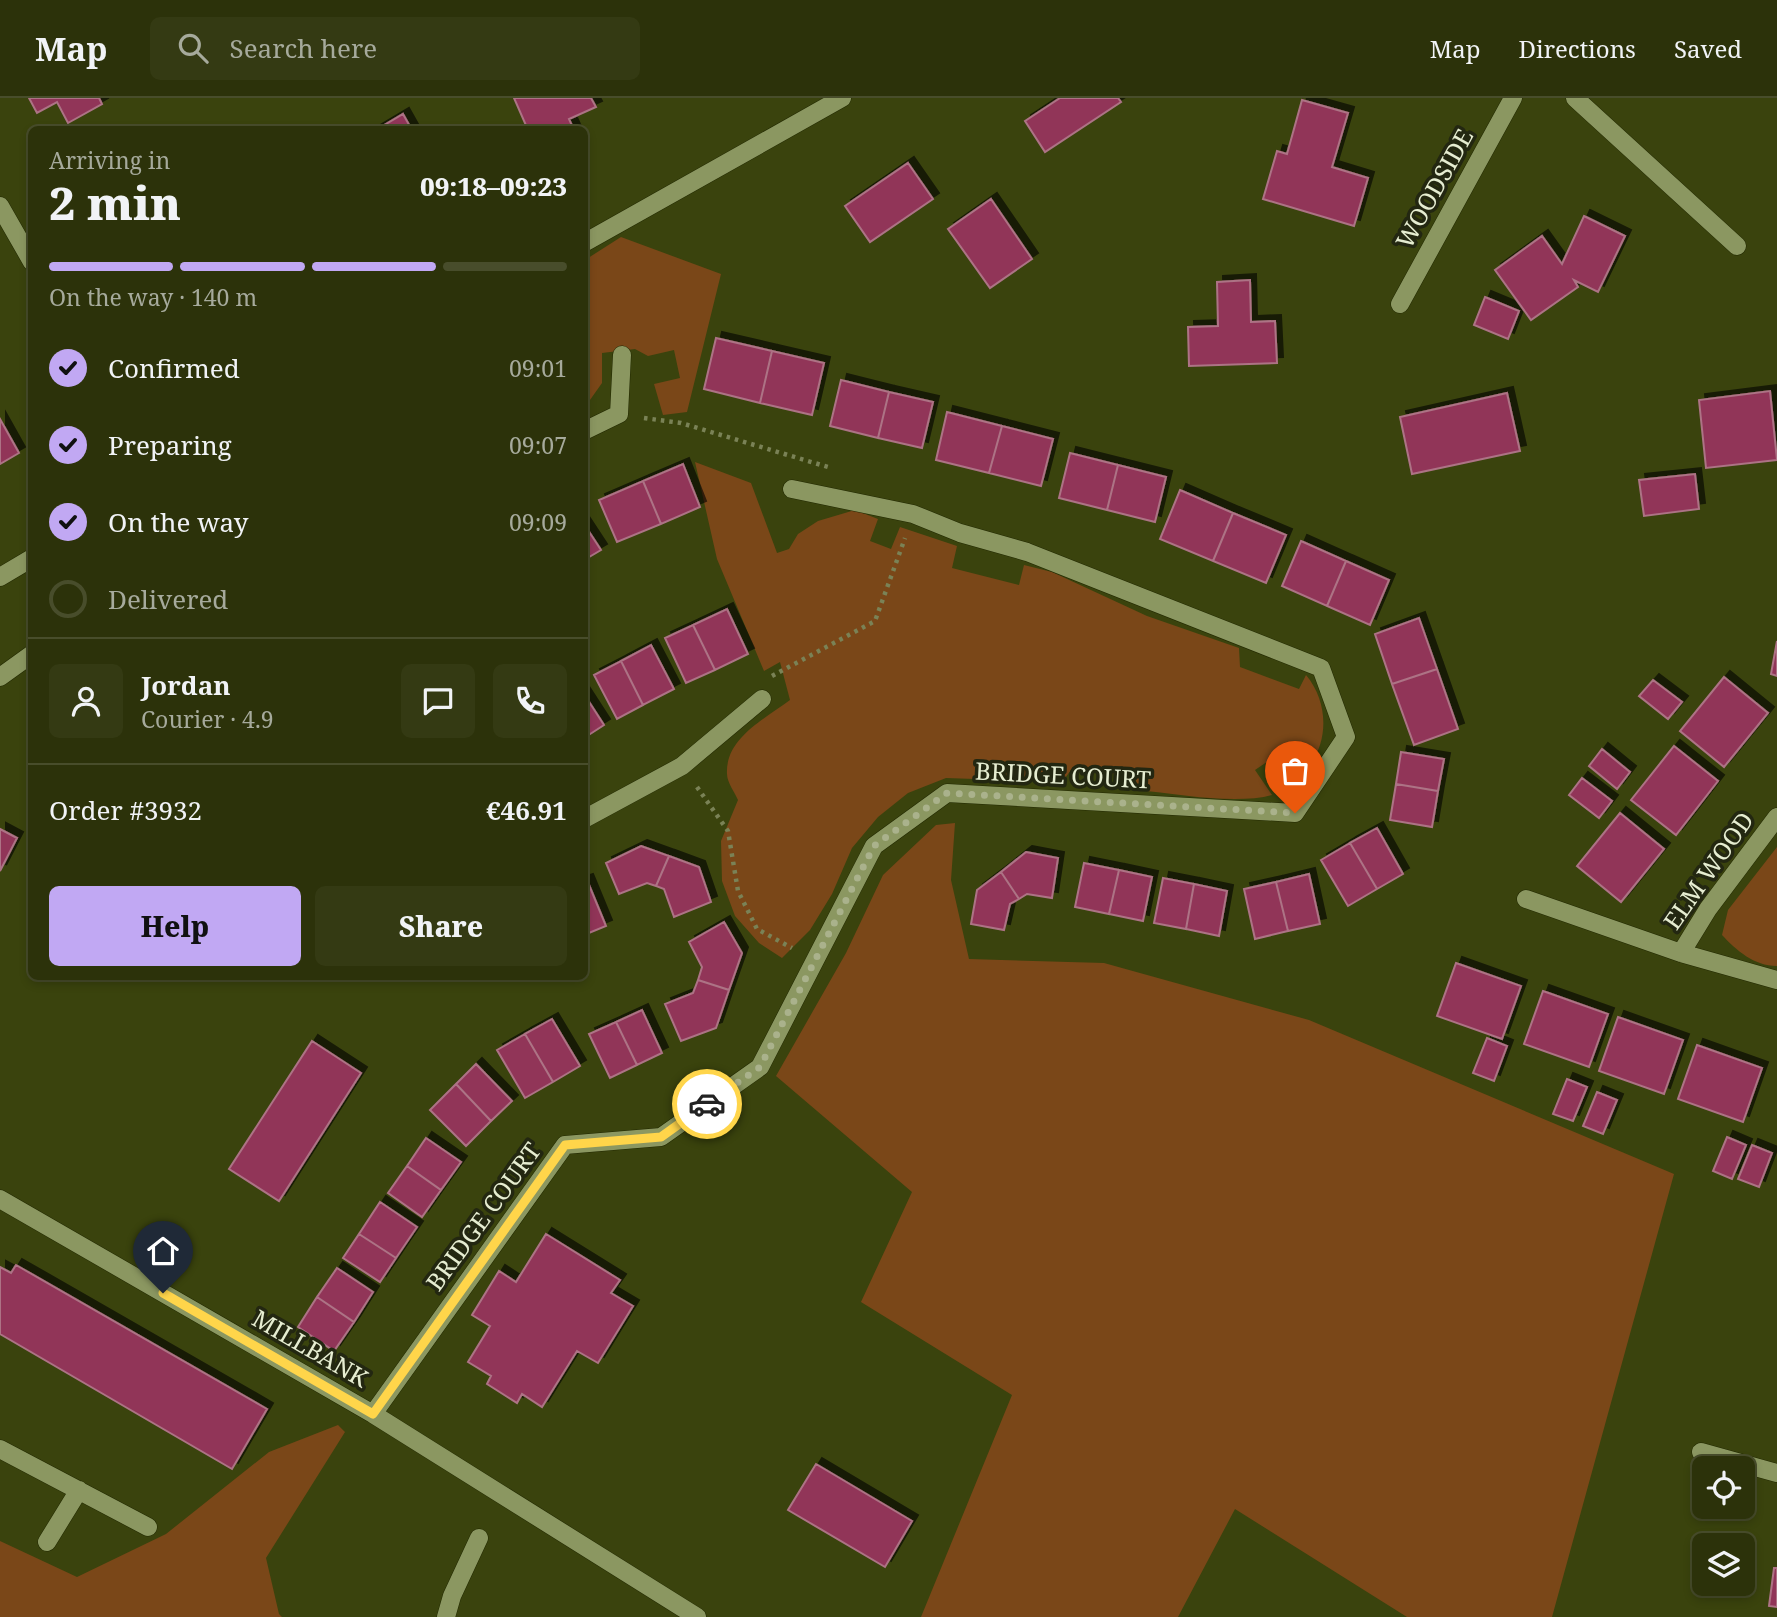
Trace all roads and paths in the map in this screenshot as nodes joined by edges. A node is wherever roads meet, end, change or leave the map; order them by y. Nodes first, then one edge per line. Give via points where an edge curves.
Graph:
1 (842, 98) edge
2 (1514, 98) edge
3 (1575, 98) edge
4 (0, 206) edge
5 (588, 241) edge
6 (1737, 246) dead end
7 (28, 255) edge
8 (1400, 304) dead end
9 (622, 355) dead end
10 (619, 414) junction
11 (588, 428) edge
12 (828, 467) dead end
13 (792, 489) dead end
14 (914, 514) junction
15 (28, 560) edge
16 (0, 577) edge
17 (28, 657) edge
18 (0, 677) edge
19 (762, 699) joint
20 (682, 766) junction
21 (588, 817) edge
22 (1777, 817) edge
23 (1526, 900) dead end
24 (1681, 953) junction
25 (815, 960) junction
26 (1777, 980) edge
27 (0, 1199) edge
28 (373, 1414) junction
29 (0, 1449) edge
30 (1701, 1452) dead end
31 (1777, 1473) edge
32 (79, 1490) junction
33 (148, 1527) dead end
34 (479, 1538) dead end
35 (47, 1542) dead end
36 (446, 1617) edge
37 (697, 1617) edge

1 - 5 street
2 - 8 street, WOODSIDE
3 - 6 street
4 - 7 street
9 - 10 street
10 - 11 street
10 - 12 path via 681,423
13 - 14 street, BRIDGE COURT
14 - 19 path via 875,621 767,679
14 - 25 street, BRIDGE COURT via 1027,552 1321,668 1346,737 1295,813 947,793 874,846
15 - 16 street
17 - 18 street
19 - 20 street
20 - 21 street
20 - 25 path via 728,831 738,891 757,929
22 - 24 street, ELM WOOD
23 - 24 street, ELM WOOD
24 - 26 street, ELM WOOD
25 - 28 street, BRIDGE COURT via 760,1067 661,1137 565,1145
27 - 28 street, MILLBANK
28 - 37 street, MILLBANK
29 - 32 street
30 - 31 street
32 - 33 street
32 - 35 street
34 - 36 street

